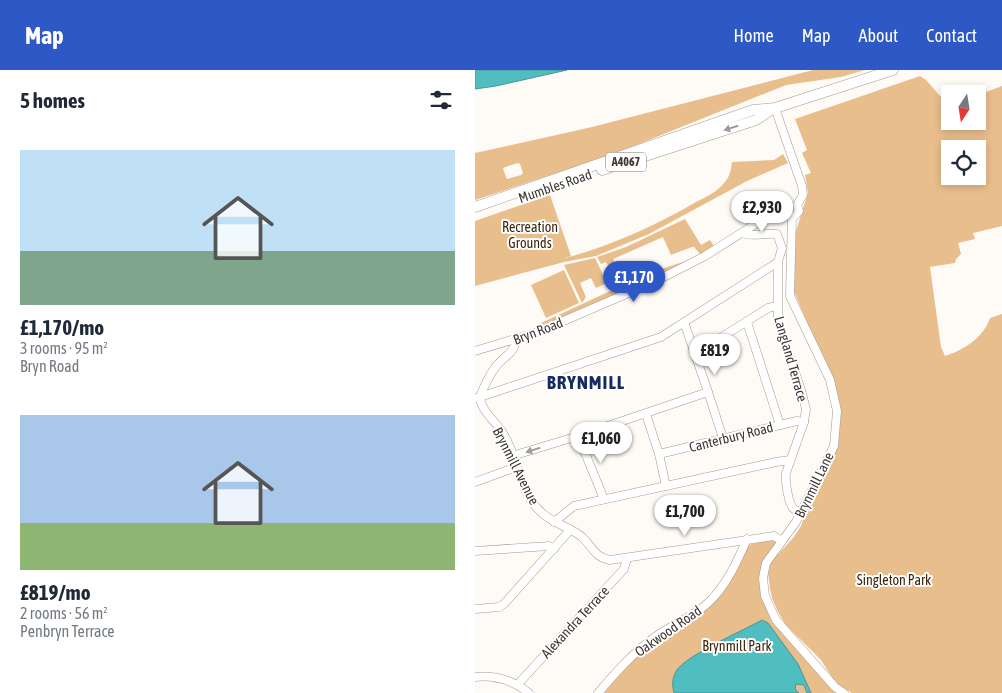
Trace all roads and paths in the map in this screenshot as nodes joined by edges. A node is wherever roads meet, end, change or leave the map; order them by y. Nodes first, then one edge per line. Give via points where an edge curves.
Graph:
1 (893, 70) edge
2 (775, 108) junction
3 (797, 204) junction
4 (475, 207) edge
5 (785, 209) junction
6 (475, 213) edge
7 (792, 216) junction
8 (742, 233) junction
9 (778, 262) junction
10 (777, 306) junction
11 (684, 322) junction
12 (747, 322) junction
13 (516, 340) junction
14 (475, 351) edge
15 (695, 354) junction
16 (709, 392) junction
17 (477, 398) edge
18 (646, 414) junction
19 (804, 422) junction
20 (780, 425) junction
21 (578, 436) junction
22 (723, 438) junction
23 (659, 454) junction
24 (513, 456) junction
25 (790, 460) junction
26 (516, 467) junction
27 (475, 482) edge
28 (667, 486) junction
29 (604, 499) junction
30 (801, 512) junction
31 (553, 522) junction
32 (569, 530) junction
33 (747, 539) junction
34 (783, 541) junction
35 (553, 549) junction
36 (475, 551) edge
37 (627, 558) junction
38 (475, 610) edge
39 (475, 677) edge
40 (518, 684) junction
41 (529, 693) edge
42 (598, 693) edge
43 (844, 693) edge

1 - 2 main road, Mumbles Road / A4067
2 - 3 street, Brynmill Lane via 802,186 803,195
2 - 4 main road, Mumbles Road / A4067 via 753,110
2 -> 6 main road, Mumbles Road / A4067 via 756,120
3 - 5 street via 790,203
3 - 7 street, Brynmill Lane via 799,211
5 - 7 street
5 - 8 street, Bryn Road via 775,211
7 - 30 street, Brynmill Lane via 790,296 830,380 837,411 833,446
8 - 9 street, Langland Terrace via 749,236 777,234 782,248
8 - 13 street, Bryn Road via 655,282
9 - 10 street, Langland Terrace
9 - 11 street
10 - 12 street
10 - 19 street, Langland Terrace via 777,322 806,409
11 - 15 street
11 - 17 street via 661,337
12 - 15 street
12 - 20 street
13 - 14 street, Bryn Road
13 - 17 street via 515,347 497,366
15 - 16 street
16 - 18 street
16 - 22 street
17 - 24 street, Brynmill Avenue via 504,434
18 - 21 street
18 - 23 street
19 - 20 street, Canterbury Road
19 - 25 street, Langland Terrace
20 - 22 street, Canterbury Road
21 -> 24 street
21 - 29 street
22 - 23 street, Canterbury Road
23 - 28 street
24 - 26 street, Brynmill Avenue
25 - 28 street
25 - 30 street, Langland Terrace via 786,473 787,489 791,505
26 - 27 street
26 - 31 street, Brynmill Avenue via 534,505
28 - 29 street
29 - 31 street via 574,506
30 - 34 street, Brynmill Lane
31 - 32 street, Brynmill Avenue
32 - 35 street
32 - 37 street, Brynmill Avenue via 583,538 598,556 610,560
33 - 34 street via 774,536
33 - 37 street
33 - 42 street, Oakwood Road via 725,584 710,601 623,664
34 - 43 street, Brynmill Lane via 767,563 763,578 765,596 776,620
35 - 36 street via 549,546
35 - 38 street via 499,608
37 - 40 street, Alexandra Terrace via 624,569
39 - 40 street
40 - 41 street

